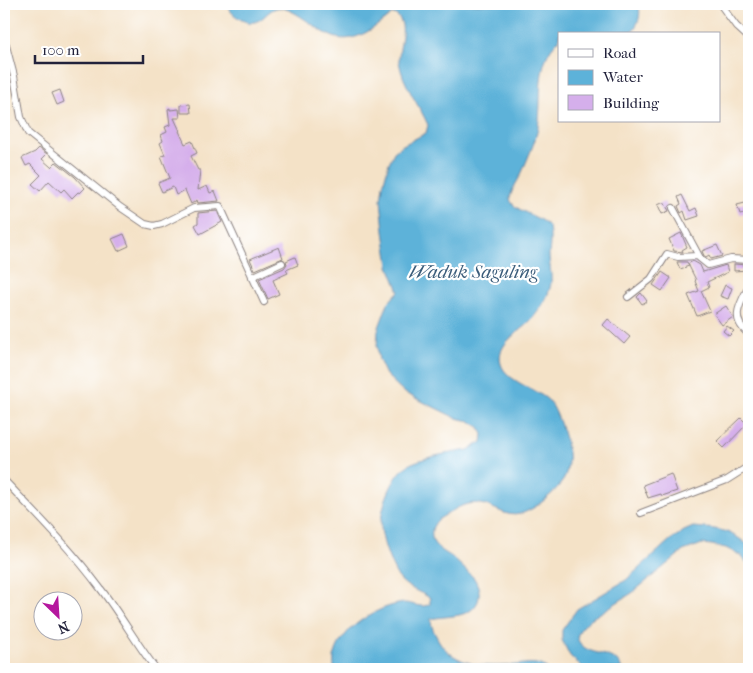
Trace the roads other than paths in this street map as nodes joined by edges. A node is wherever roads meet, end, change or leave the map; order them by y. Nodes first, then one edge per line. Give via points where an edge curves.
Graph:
1 (720, 4) edge
2 (4, 38) edge
3 (749, 38) edge
4 (673, 208) dead end
5 (701, 259) junction
6 (749, 260) edge
7 (282, 263) dead end
8 (252, 277) junction
9 (749, 286) edge
10 (628, 297) dead end
11 (264, 302) dead end
12 (749, 334) edge
13 (749, 466) edge
14 (4, 480) edge
15 (641, 512) dead end
16 (156, 669) edge

1 - 3 street
2 - 8 street via 21,117 32,136 145,224 157,226 194,208 220,206
4 - 5 street
5 - 6 street via 708,266 731,259
5 - 10 street via 667,254 651,279
7 - 8 street
8 - 11 street
9 - 12 street via 737,316
13 - 15 street via 727,480
14 - 16 street via 93,578

